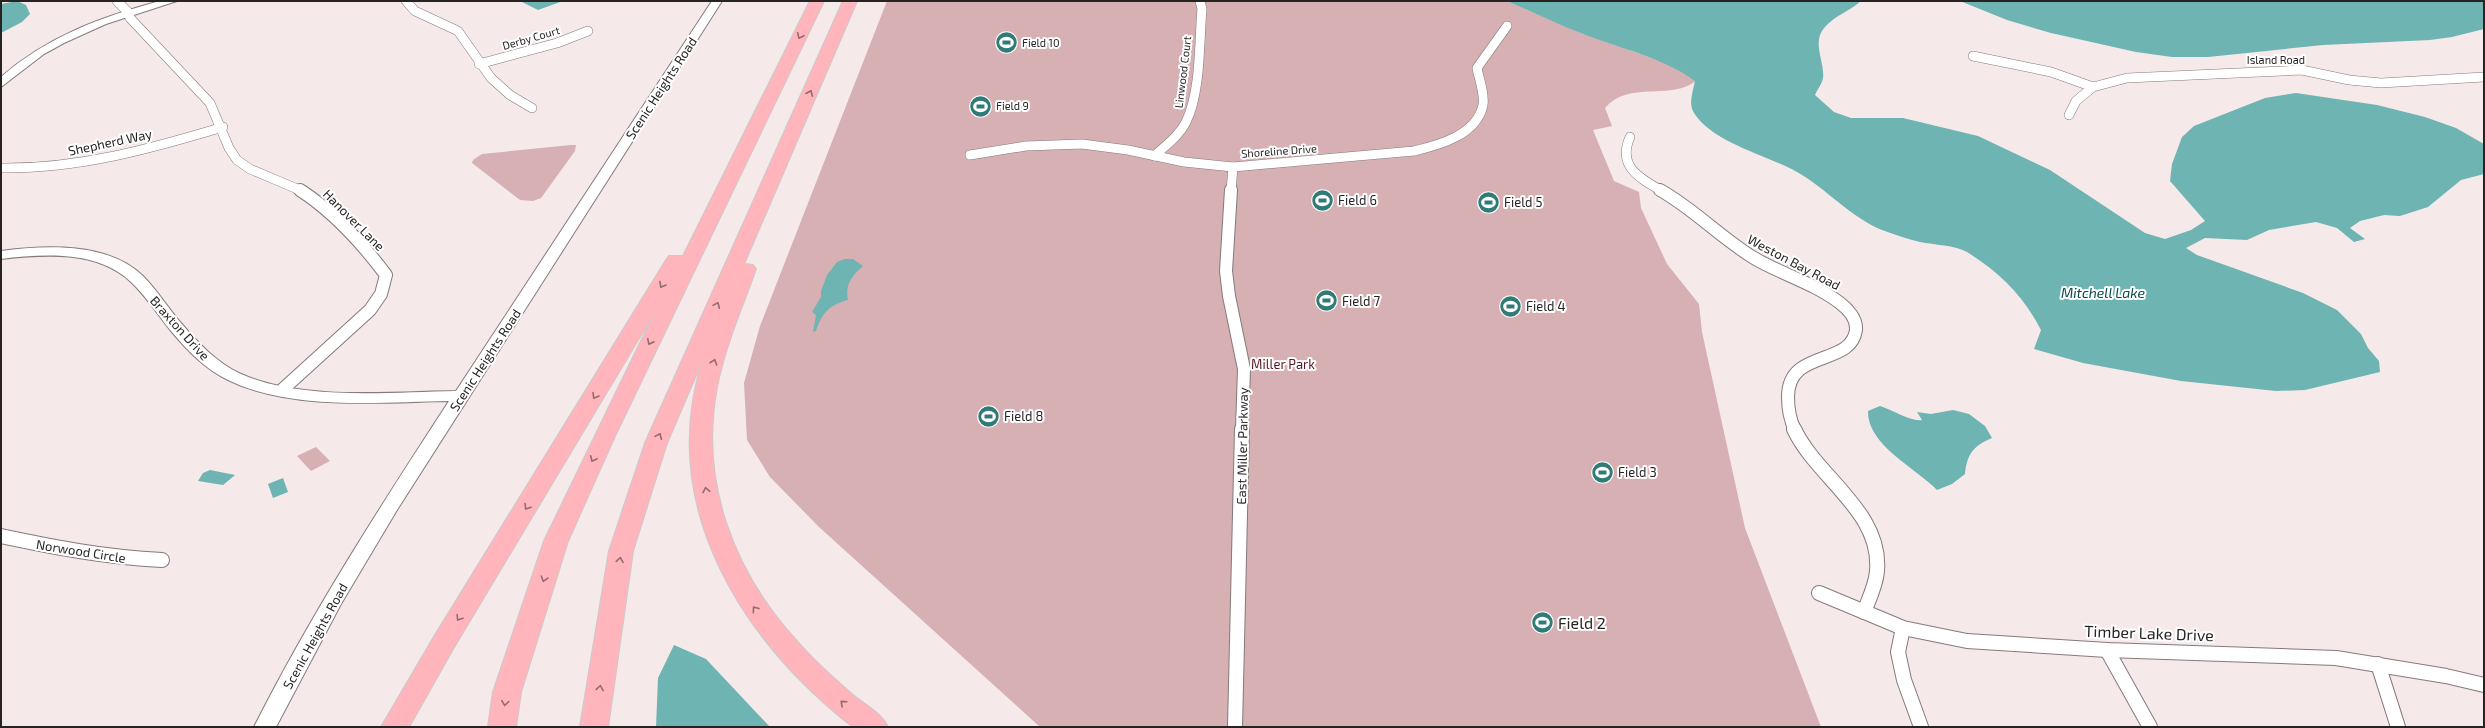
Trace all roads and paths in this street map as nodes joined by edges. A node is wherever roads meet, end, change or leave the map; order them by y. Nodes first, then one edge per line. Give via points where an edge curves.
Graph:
1 (117, 1) edge
2 (172, 1) edge
3 (406, 1) edge
4 (717, 1) edge
5 (817, 1) edge
6 (850, 1) edge
7 (1200, 1) edge
8 (128, 13) junction
9 (1507, 26) dead end
10 (588, 31) dead end
11 (1973, 56) dead end
12 (479, 64) junction
13 (2484, 77) edge
14 (1, 83) edge
15 (2093, 87) junction
16 (532, 108) dead end
17 (2069, 115) dead end
18 (223, 127) junction
19 (795, 128) junction
20 (754, 131) junction
21 (1630, 138) dead end
22 (970, 156) dead end
23 (1154, 156) junction
24 (1233, 166) junction
25 (1, 168) edge
26 (1, 255) edge
27 (282, 390) junction
28 (462, 396) junction
29 (1, 536) edge
30 (162, 560) dead end
31 (1819, 593) dead end
32 (1864, 612) junction
33 (1903, 628) junction
34 (2107, 650) junction
35 (2378, 664) junction
36 (2484, 685) edge
37 (265, 727) edge
38 (395, 727) edge
39 (502, 727) edge
40 (594, 727) edge
41 (874, 727) edge
42 (1235, 727) edge
43 (1921, 727) edge
44 (2150, 727) edge
45 (2398, 727) edge

1 - 8 street, Hanover Lane
2 - 8 street
3 - 12 street via 415,11 448,24 458,32
4 - 28 street, Scenic Heights Road
5 -> 20 highway
19 -> 6 highway
7 - 23 street, Linwood Court via 1202,9 1197,65 1189,116 1184,126
8 - 14 street via 90,26 49,46 32,56
8 - 18 street, Hanover Lane via 210,103
9 - 24 street, Shoreline Drive via 1476,68 1482,97 1481,112 1472,125 1455,138 1414,151
10 - 12 street, Derby Court via 557,44
11 - 15 street via 2051,72
12 - 16 street via 498,84
13 - 15 street, Island Road via 2381,83 2349,80 2302,70 2134,78
15 - 17 street, Island Road via 2076,101
18 - 25 street, Shepherd Way via 113,157 44,167
18 - 27 street, Hanover Lane via 228,146 238,162 294,187 312,198 386,275 380,297 370,310
40 -> 19 highway via 621,551 656,444
41 -> 19 highway via 850,709 783,646 753,607 731,569 713,527 701,464 701,425 708,378 746,270 787,167
20 -> 38 highway
20 -> 39 highway via 604,436 556,541 507,692
21 - 32 street, Weston Bay Road via 1624,146 1623,156 1638,176 1683,204 1745,252 1823,292 1851,313 1856,324 1855,335 1849,345 1806,364 1797,371 1789,386 1788,404 1791,421 1799,438 1862,518 1876,546 1878,565
22 - 23 street, Shoreline Drive via 1009,148 1061,144 1103,146
23 - 24 street, Shoreline Drive via 1184,162
24 - 42 street, East Miller Parkway via 1227,284 1243,354 1244,395
26 - 27 street, Braxton Drive via 44,252 73,254 98,258 121,266 137,278 191,344 215,366 235,378
27 - 28 street, Braxton Drive via 330,396
28 - 37 street, Scenic Heights Road via 391,505 334,600
29 - 30 street, Norwood Circle via 84,554
31 - 32 street, Timber Lake Drive
32 - 33 street, Timber Lake Drive
33 - 34 street, Timber Lake Drive via 1967,641
33 - 43 street via 1898,652 1904,680
34 - 35 street, Timber Lake Drive via 2296,656
34 - 44 street
35 - 36 street, Timber Lake Drive
35 - 45 street

